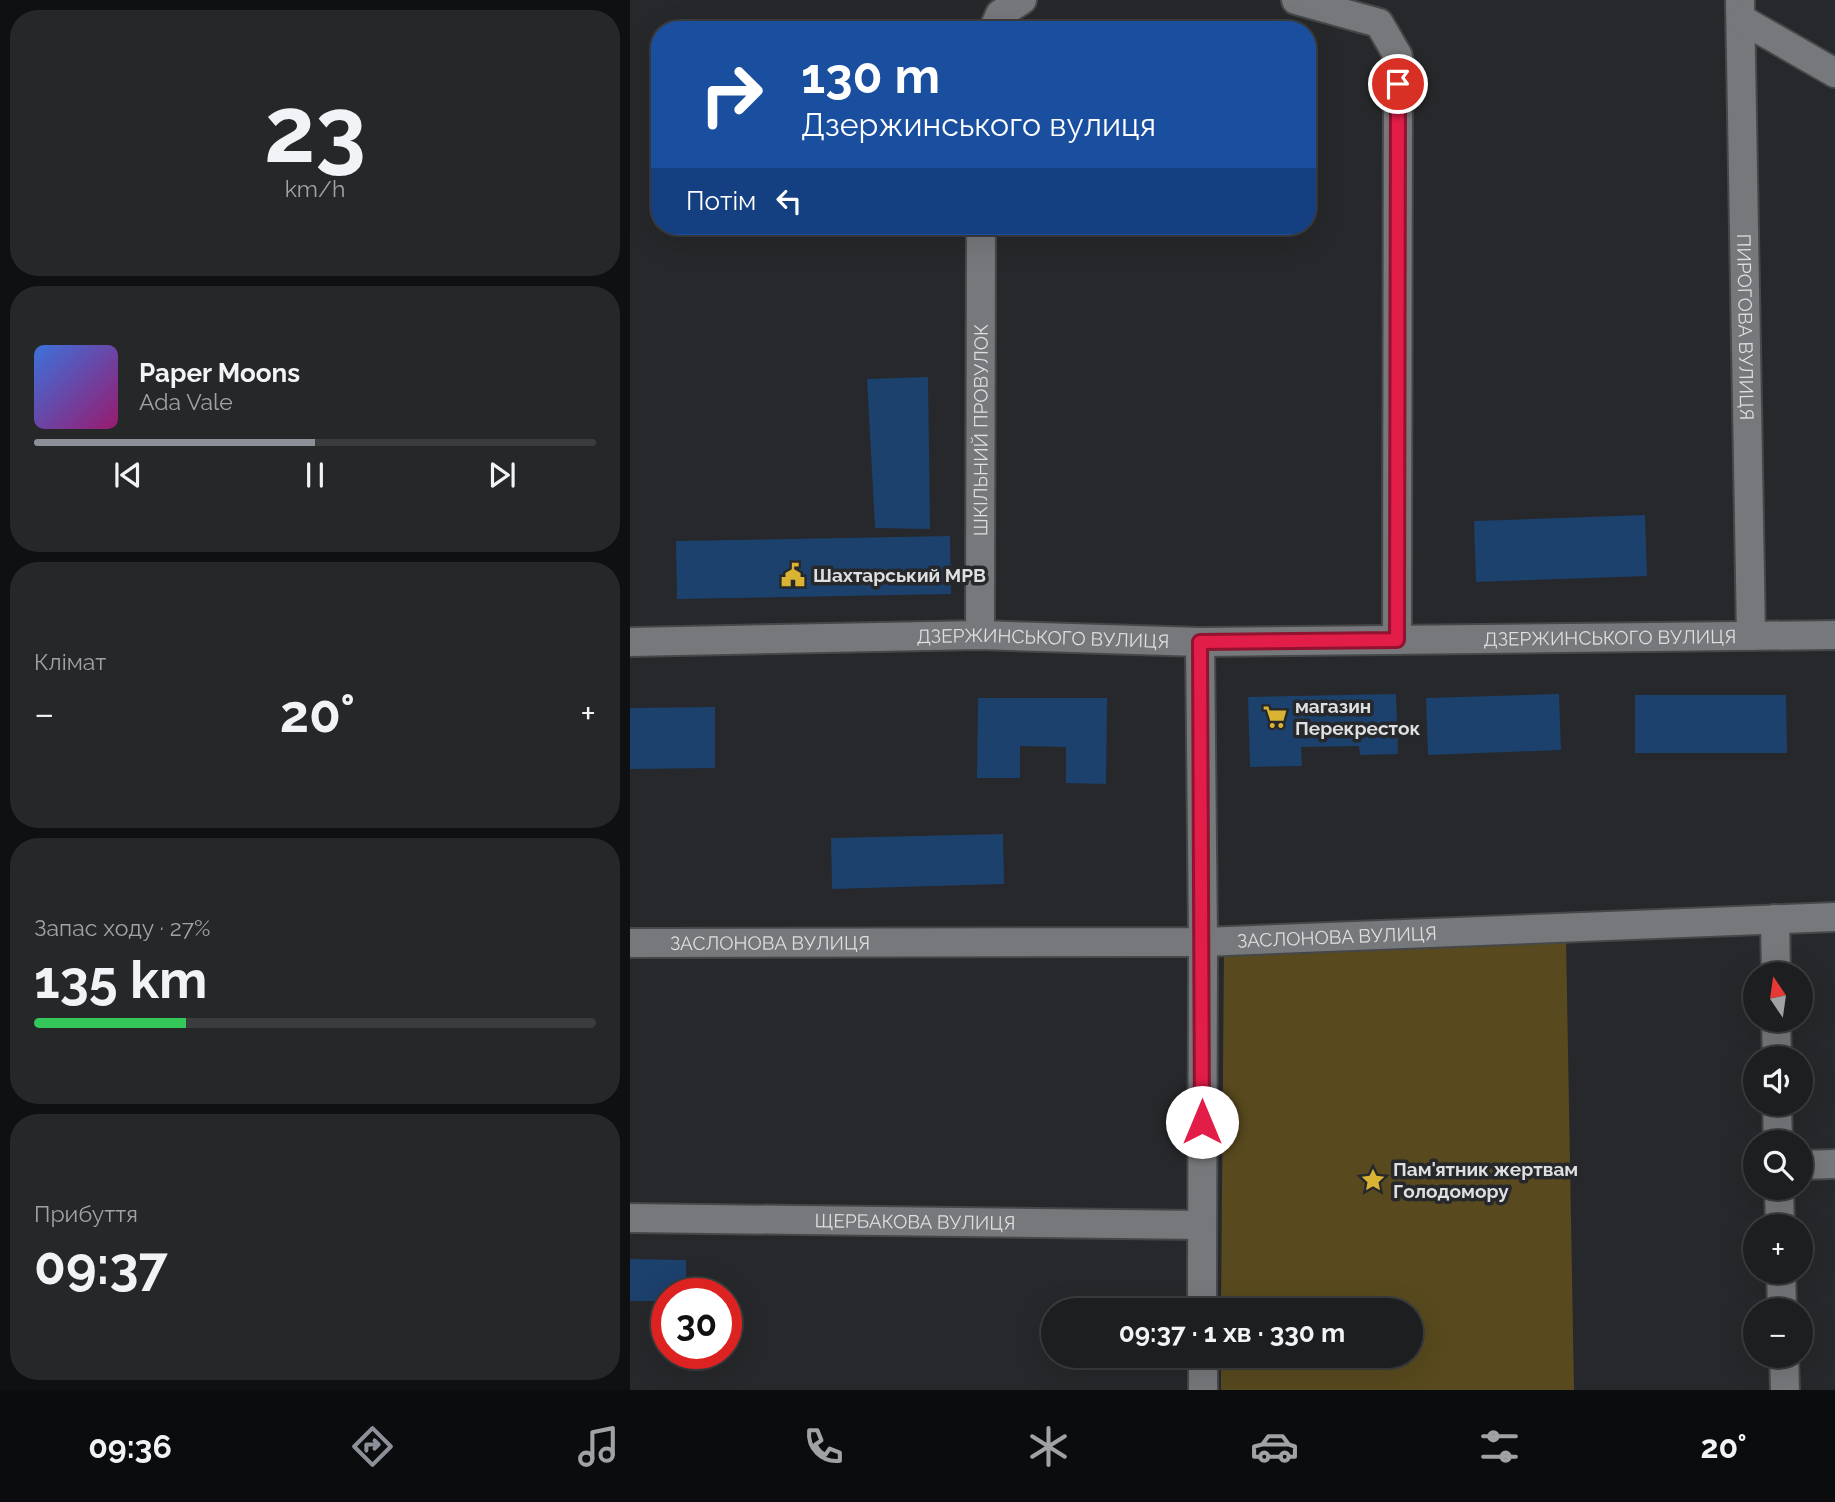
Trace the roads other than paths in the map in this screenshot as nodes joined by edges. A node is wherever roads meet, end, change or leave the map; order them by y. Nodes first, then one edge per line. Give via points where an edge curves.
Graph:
1 (1022, 0) edge
2 (1296, 0) edge
3 (1740, 10) edge
4 (997, 21) edge
5 (1835, 73) edge
6 (981, 235) edge
7 (980, 635) junction
8 (1835, 635) edge
9 (1751, 636) junction
10 (1397, 640) junction
11 (630, 642) edge
12 (1200, 642) junction
13 (1835, 917) edge
14 (1775, 919) junction
15 (1203, 942) junction
16 (630, 943) edge
17 (1776, 962) edge
18 (1835, 1164) edge
19 (1813, 1165) edge
20 (630, 1218) edge
21 (1201, 1225) junction
22 (1202, 1298) edge
23 (1203, 1368) edge
24 (1784, 1368) edge
25 (1203, 1390) edge
26 (1785, 1390) edge

1 - 4 street
2 - 10 street via 1379,23 1398,56
3 - 5 street, ПИРОГОВА ВУЛИЦЯ
3 - 9 street, ПИРОГОВА ВУЛИЦЯ
6 - 7 street, ШКІЛЬНИЙ ПРОВУЛОК
7 - 11 street, ДЗЕРЖИНСЬКОГО ВУЛИЦЯ
7 - 12 street, ДЗЕРЖИНСЬКОГО ВУЛИЦЯ
8 - 9 street, ДЗЕРЖИНСЬКОГО ВУЛИЦЯ
9 - 10 street, ДЗЕРЖИНСЬКОГО ВУЛИЦЯ
10 - 12 street, ДЗЕРЖИНСЬКОГО ВУЛИЦЯ
12 - 15 street
13 - 14 street, ЗАСЛОНОВА ВУЛИЦЯ
14 - 15 street, ЗАСЛОНОВА ВУЛИЦЯ
14 - 17 street
15 - 16 street, ЗАСЛОНОВА ВУЛИЦЯ
15 - 21 street
18 - 19 street
20 - 21 street, ЩЕРБАКОВА ВУЛИЦЯ
21 - 22 street
23 - 25 street
24 - 26 street

